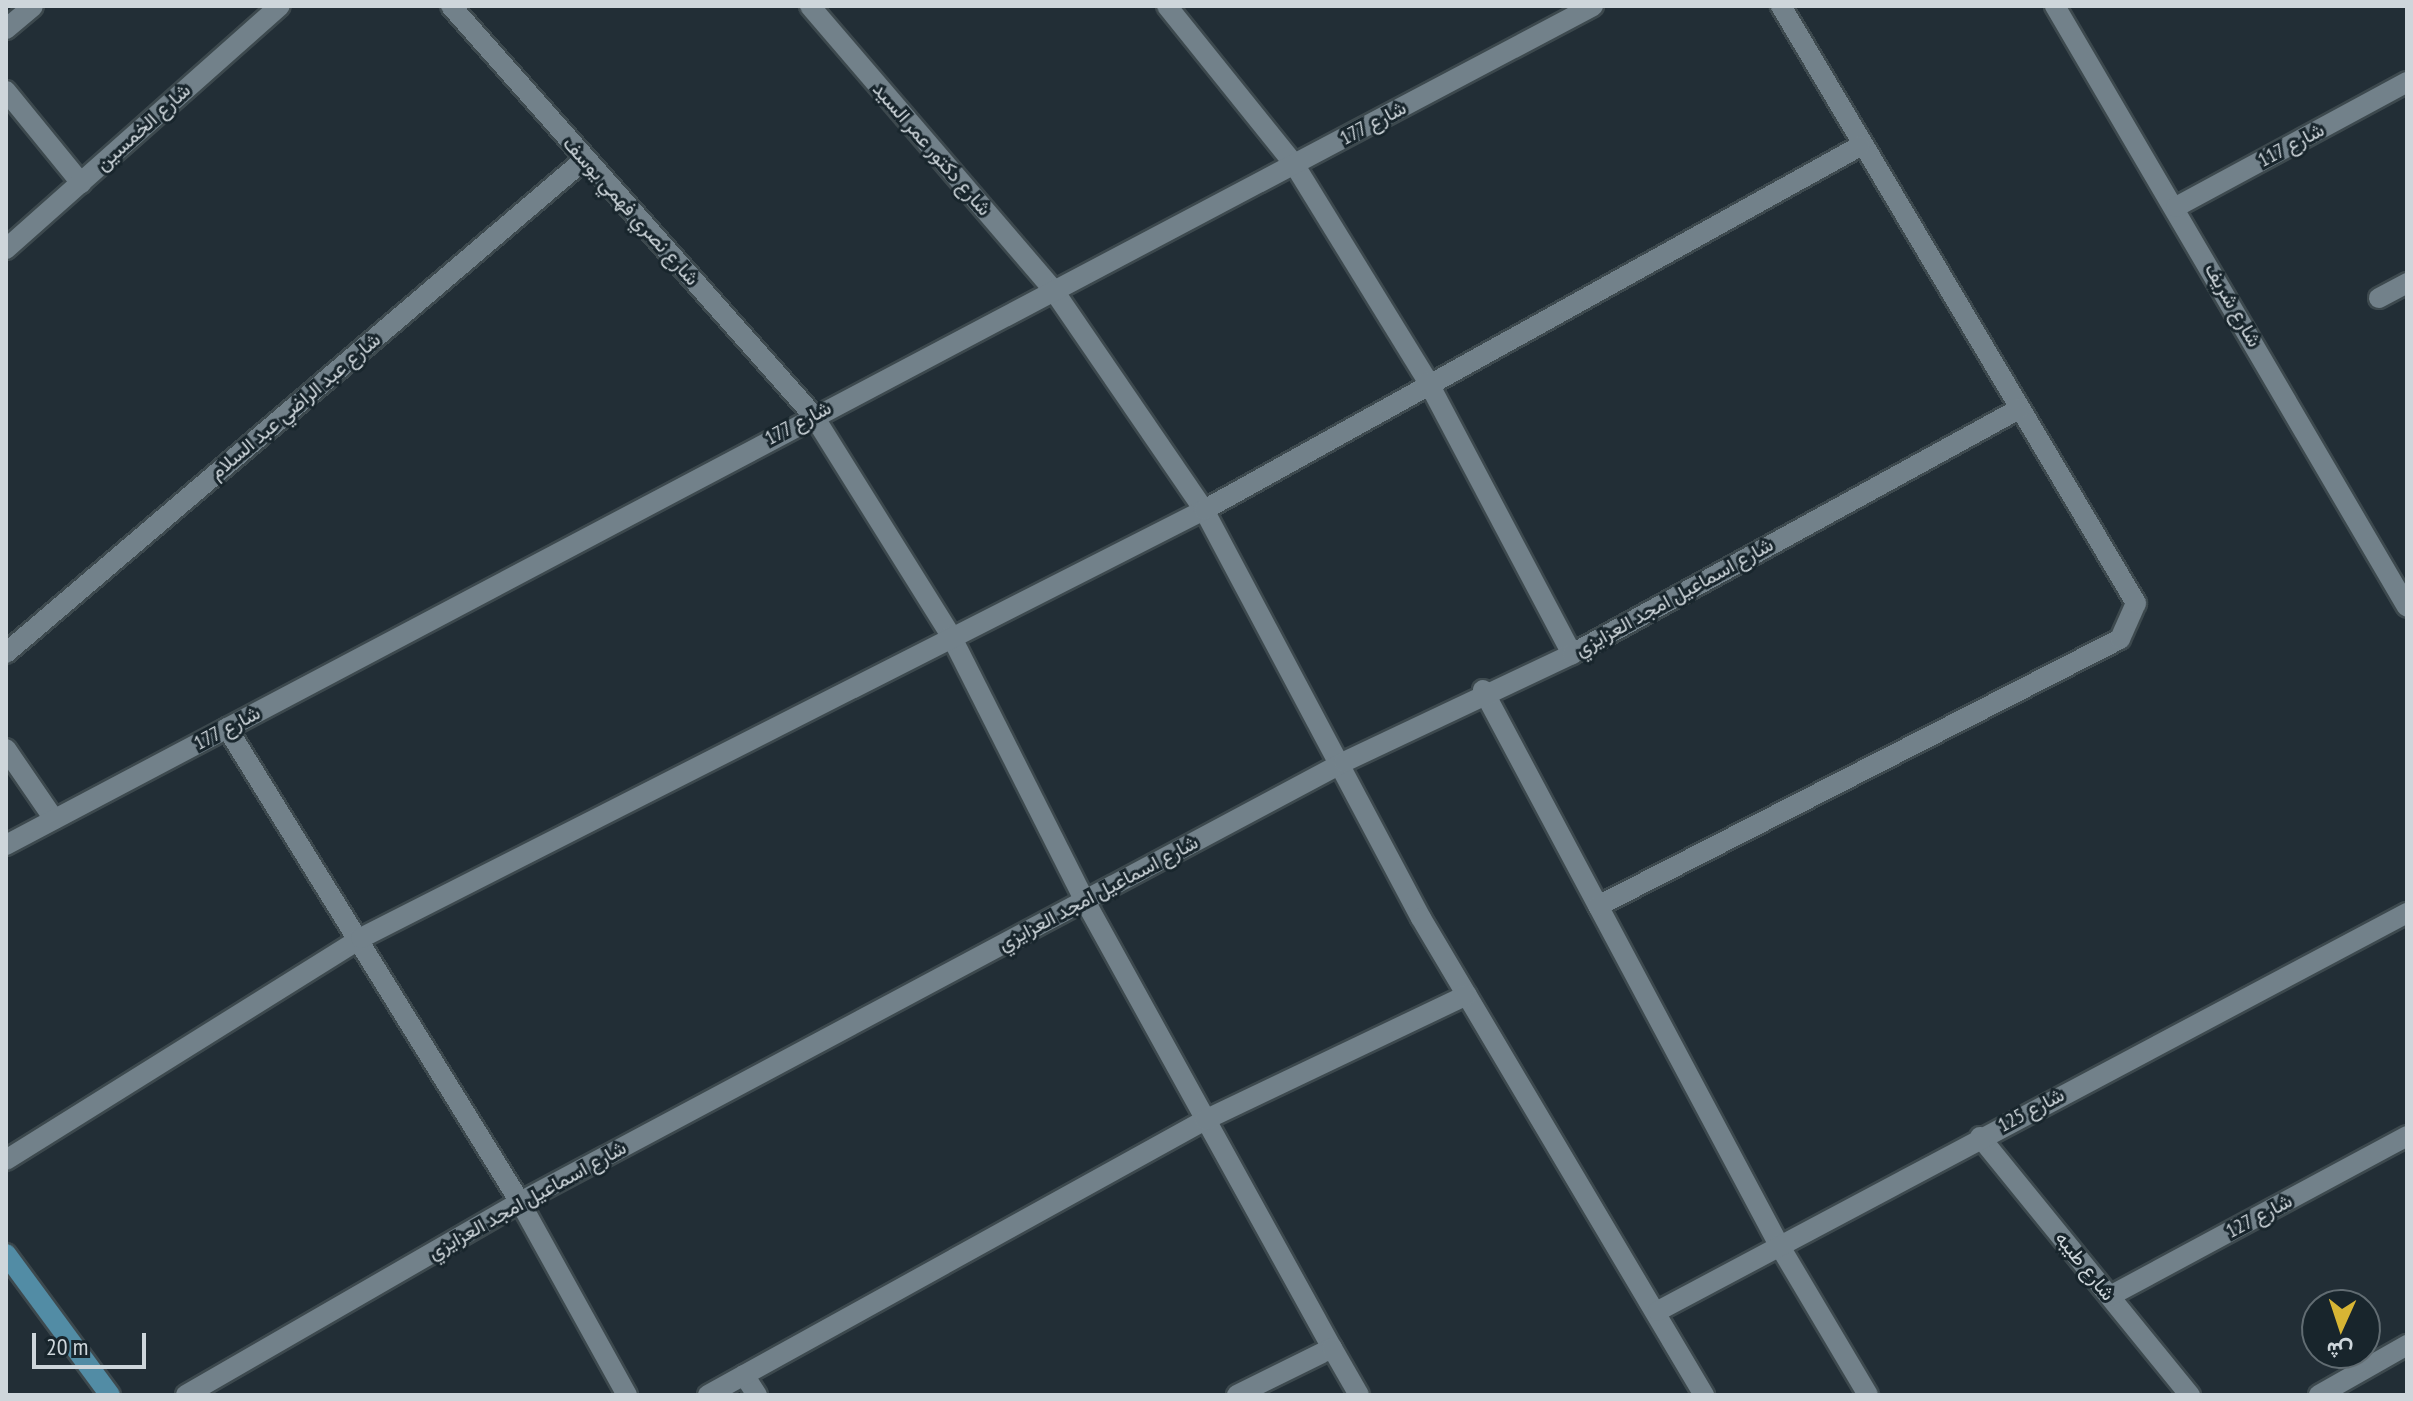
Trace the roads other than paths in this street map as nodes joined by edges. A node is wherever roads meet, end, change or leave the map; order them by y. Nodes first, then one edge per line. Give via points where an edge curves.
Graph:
1 (33, 6) edge
2 (280, 6) edge
3 (451, 6) edge
4 (810, 6) edge
5 (1593, 6) edge
6 (1781, 6) edge
7 (2055, 6) edge
8 (1172, 8) edge
9 (6, 29) edge
10 (2407, 82) edge
11 (6, 91) edge
12 (1860, 146) junction
13 (584, 160) junction
14 (1294, 164) junction
15 (81, 183) junction
16 (2176, 207) junction
17 (6, 249) edge
18 (2407, 283) edge
19 (1054, 291) junction
20 (2379, 298) dead end
21 (1428, 382) junction
22 (2019, 409) junction
23 (813, 415) junction
24 (1204, 510) junction
25 (2407, 607) edge
26 (951, 636) junction
27 (6, 653) edge
28 (1572, 654) junction
29 (1483, 690) junction
30 (227, 728) junction
31 (6, 749) edge
32 (1344, 762) junction
33 (54, 819) junction
34 (6, 845) edge
35 (1085, 901) junction
36 (1598, 906) junction
37 (2407, 913) edge
38 (361, 938) junction
39 (1467, 995) junction
40 (1205, 1120) junction
41 (2407, 1136) edge
42 (1980, 1137) junction
43 (6, 1160) edge
44 (520, 1202) junction
45 (1779, 1245) junction
46 (6, 1254) edge
47 (2110, 1296) junction
48 (1658, 1311) junction
49 (2407, 1345) edge
50 (1332, 1348) junction
51 (744, 1375) junction
52 (110, 1395) edge
53 (186, 1395) edge
54 (627, 1395) edge
55 (708, 1395) edge
56 (757, 1395) edge
57 (1237, 1395) edge
58 (1359, 1395) edge
59 (1704, 1395) edge
60 (1868, 1395) edge
61 (2190, 1395) edge
62 (2319, 1395) edge

1 - 9 street
2 - 15 street, شارع الخمسين
3 - 13 street, شارع نصري فهمي يوسف
4 - 19 street, شارع دكتور عمر السيد
5 - 14 street, شارع 177
6 - 12 street
7 - 16 street, شارع شريف
8 - 14 street
10 - 16 street, شارع 117
11 - 15 street
12 - 21 street
12 - 22 street
13 - 23 street, شارع نصري فهمي يوسف
13 - 27 street, شارع عبد الراضي عبد السلام
14 - 19 street, شارع 177
14 - 21 street
15 - 17 street, شارع الخمسين
16 - 25 street, شارع شريف
18 - 20 street
19 - 23 street, شارع 177
19 - 24 street, شارع دكتور عمر السيد
21 - 24 street
21 - 28 street
22 - 28 street, شارع اسماعيل امجد العزايزي
22 - 36 street via 2136,603 2120,639
23 - 26 street, شارع نصري فهمي يوسف
23 - 30 street, شارع 177
24 - 26 street
24 - 32 street, شارع دكتور عمر السيد
26 - 35 street, شارع نصري فهمي يوسف
26 - 38 street
28 - 29 street, شارع اسماعيل امجد العزايزي
29 - 32 street, شارع اسماعيل امجد العزايزي
29 - 36 street
30 - 33 street, شارع 177
30 - 38 street
31 - 33 street
32 - 35 street, شارع اسماعيل امجد العزايزي
32 - 39 street, شارع دكتور عمر السيد
33 - 34 street, شارع 177
35 - 40 street, شارع نصري فهمي يوسف
35 - 44 street, شارع اسماعيل امجد العزايزي
36 - 45 street
37 - 42 street, شارع 125
38 - 43 street
38 - 44 street
39 - 40 street
39 - 48 street, شارع دكتور عمر السيد
40 - 50 street, شارع نصري فهمي يوسف
40 - 51 street
41 - 47 street, شارع 127
42 - 45 street, شارع 125
42 - 47 street, شارع طيبه
44 - 53 street, شارع اسماعيل امجد العزايزي
44 - 54 street
45 - 48 street, شارع 125
45 - 60 street
46 - 52 street
47 - 61 street, شارع طيبه
48 - 59 street, شارع دكتور عمر السيد
49 - 62 street
50 - 57 street
50 - 58 street, شارع نصري فهمي يوسف
51 - 55 street
51 - 56 street

